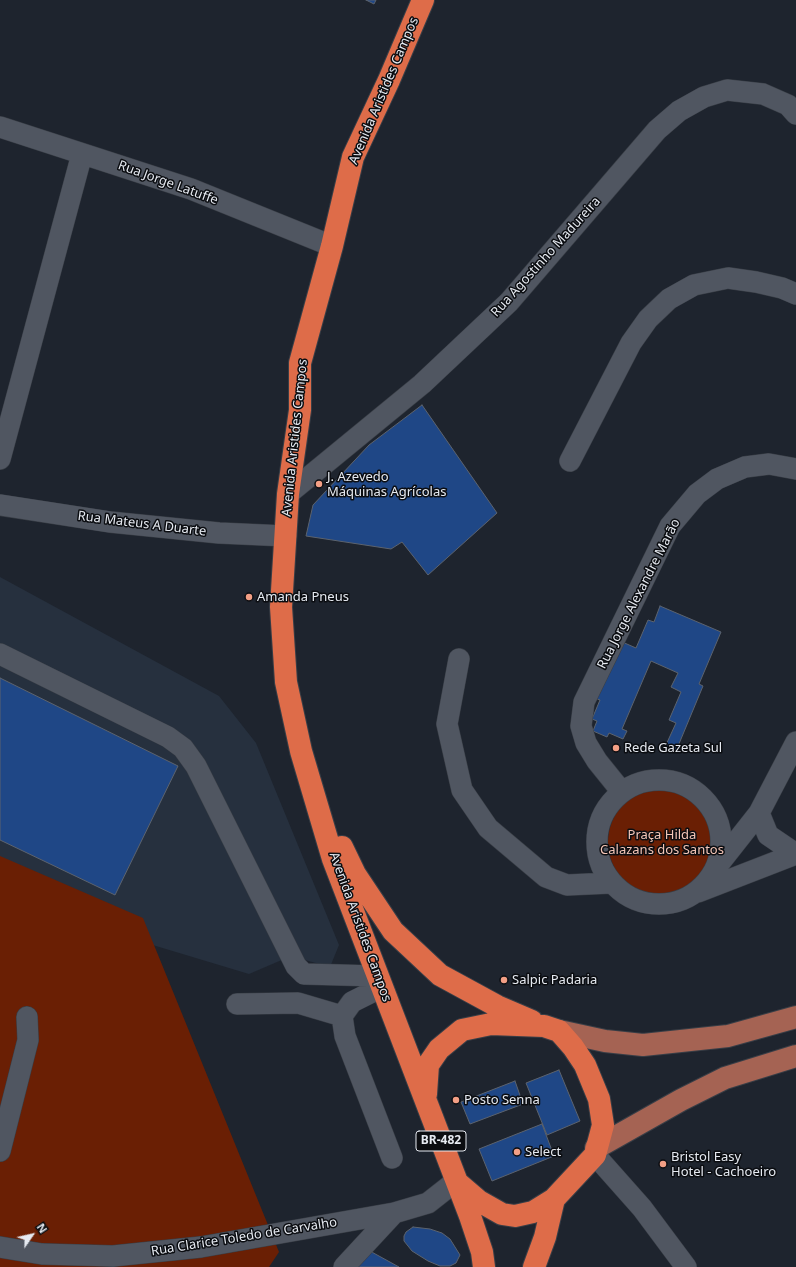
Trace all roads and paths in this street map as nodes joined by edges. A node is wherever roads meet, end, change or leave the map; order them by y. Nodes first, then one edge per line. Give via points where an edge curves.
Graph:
1 (423, 0) edge
2 (796, 114) edge
3 (0, 127) edge
4 (82, 154) junction
5 (332, 246) junction
6 (796, 294) edge
7 (0, 459) edge
8 (570, 461) dead end
9 (796, 469) edge
10 (288, 494) junction
11 (0, 505) edge
12 (286, 536) junction
13 (0, 654) edge
14 (459, 659) dead end
15 (796, 742) edge
16 (300, 751) junction
17 (622, 792) junction
18 (759, 813) junction
19 (796, 854) edge
20 (715, 869) junction
21 (611, 883) junction
22 (696, 893) junction
23 (379, 981) junction
24 (237, 1004) dead end
25 (342, 1016) junction
26 (27, 1017) dead end
27 (796, 1017) edge
28 (552, 1028) junction
29 (796, 1056) edge
30 (426, 1101) junction
31 (0, 1151) edge
32 (596, 1152) junction
33 (392, 1158) dead end
34 (456, 1181) junction
35 (554, 1199) junction
36 (394, 1213) junction
37 (0, 1247) edge
38 (483, 1259) edge
39 (344, 1267) edge
40 (534, 1267) edge
41 (686, 1267) edge

1 - 5 highway, Avenida Aristides Campos via 353,157
2 - 10 street, Rua Agostinho Madureira via 788,105 763,94 727,90 704,97 679,110 657,130 509,302 422,384
3 - 4 street, Rua Jorge Latuffe
4 - 5 street, Rua Jorge Latuffe via 191,189
4 - 7 street
5 - 10 highway, Avenida Aristides Campos via 300,363 300,410
6 - 8 street via 756,282 728,278 694,284 670,299 648,318 631,342
9 - 17 street, Rua Jorge Alexandre Marão via 769,464 745,467 717,479 697,494 670,526 584,702 582,726 586,743
10 - 12 highway, Avenida Aristides Campos
11 - 12 street, Rua Mateus A Duarte via 110,522 219,533
12 - 16 highway, Avenida Aristides Campos via 281,608 286,682
13 - 23 street via 168,737 183,748 196,766 296,966 304,974
14 - 21 street via 446,724 462,790 488,828 546,877 567,885
15 - 18 street
16 - 23 highway, Avenida Aristides Campos via 334,859
16 - 28 highway, Avenida Aristides Campos via 355,874 393,931 440,975 497,1006
17 - 20 street via 644,782 667,780 689,788 707,803 718,823 721,846
17 - 21 street via 606,808 598,826 596,846 601,866
18 - 19 street via 768,835
18 - 20 street
19 - 22 street
20 - 22 street
21 - 22 street via 629,897 652,904 674,903
23 - 25 street via 352,1002
23 - 30 highway, Avenida Aristides Campos
24 - 25 street via 298,1003
25 - 33 street via 345,1036
26 - 31 street via 28,1040
27 - 28 main road via 728,1036 643,1045 605,1041
28 - 30 highway via 491,1024 462,1030 439,1049 428,1064
28 - 32 highway via 574,1047 586,1065 599,1099 603,1125
29 - 32 main road via 725,1078 657,1114
30 - 34 highway, BR-482
32 - 35 highway
32 - 41 street
34 - 35 highway via 479,1201 502,1214 525,1215
34 - 36 street, Rua Clarice Toledo de Carvalho via 428,1203
34 - 38 highway
35 - 40 highway via 545,1237
36 - 37 street, Rua Clarice Toledo de Carvalho via 201,1247 113,1256 42,1254
36 - 39 street

